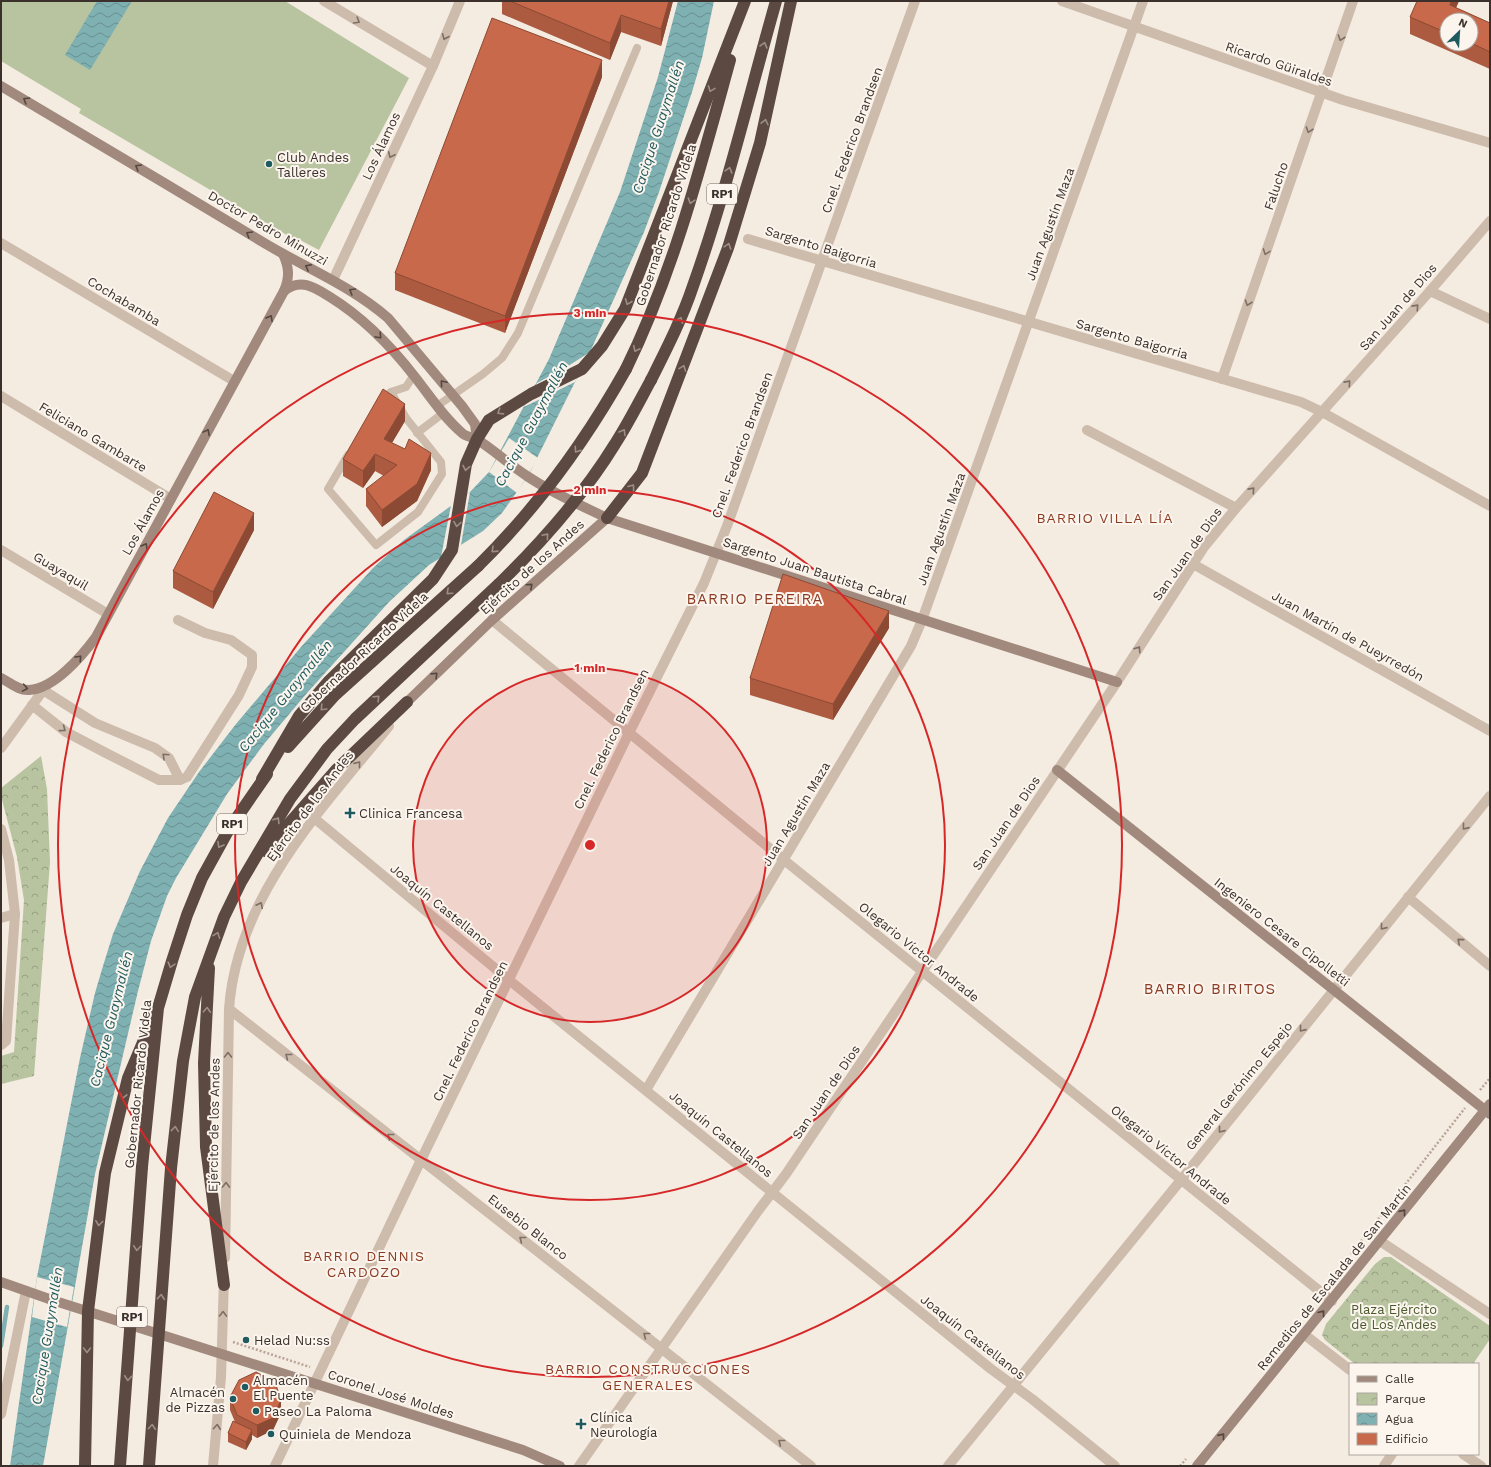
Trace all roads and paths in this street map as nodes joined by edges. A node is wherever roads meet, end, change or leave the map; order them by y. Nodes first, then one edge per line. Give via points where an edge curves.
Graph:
1 (324, 1) edge
2 (460, 1) edge
3 (746, 1) edge
4 (776, 1) edge
5 (791, 1) edge
6 (915, 1) edge
7 (1062, 1) edge
8 (1143, 1) edge
9 (1353, 1) edge
10 (1134, 27) junction
11 (637, 48) dead end
12 (433, 66) junction
13 (1, 86) edge
14 (1322, 93) junction
15 (1490, 143) edge
16 (1490, 221) edge
17 (748, 238) dead end
18 (1, 243) edge
19 (283, 254) junction
20 (822, 261) junction
21 (333, 280) junction
22 (284, 291) junction
23 (1430, 291) junction
24 (338, 302) junction
25 (1490, 319) edge
26 (1028, 322) junction
27 (414, 376) junction
28 (1222, 379) junction
29 (234, 381) junction
30 (390, 392) junction
31 (453, 395) junction
32 (1, 396) edge
33 (377, 406) edge
34 (440, 410) junction
35 (1322, 412) junction
36 (1086, 430) dead end
37 (417, 433) junction
38 (477, 439) junction
39 (351, 449) edge
40 (171, 499) junction
41 (1490, 506) edge
42 (1236, 508) junction
43 (607, 518) junction
44 (1, 550) edge
45 (716, 553) junction
46 (1193, 564) junction
47 (108, 614) junction
48 (178, 620) dead end
49 (492, 620) junction
50 (922, 620) junction
51 (1, 678) edge
52 (1117, 682) junction
53 (46, 686) junction
54 (407, 702) junction
55 (32, 705) junction
56 (1490, 731) edge
57 (629, 733) junction
58 (1, 748) edge
59 (1057, 770) junction
60 (262, 779) junction
61 (180, 780) junction
62 (1490, 796) edge
63 (314, 818) junction
64 (1, 829) edge
65 (784, 860) junction
66 (240, 882) junction
67 (1408, 897) junction
68 (15, 914) junction
69 (1, 918) edge
70 (210, 954) junction
71 (1490, 966) edge
72 (922, 971) junction
73 (509, 980) junction
74 (1334, 990) junction
75 (158, 1008) junction
76 (229, 1009) junction
77 (1, 1045) edge
78 (1490, 1078) edge
79 (646, 1090) junction
80 (1472, 1100) junction
81 (1488, 1109) edge
82 (421, 1160) junction
83 (1181, 1180) junction
84 (772, 1192) junction
85 (1380, 1241) junction
86 (1350, 1255) dead end
87 (1, 1282) edge
88 (224, 1285) junction
89 (31, 1293) junction
90 (1332, 1301) junction
91 (88, 1311) junction
92 (1490, 1314) edge
93 (1305, 1335) junction
94 (662, 1348) junction
95 (222, 1354) junction
96 (1349, 1369) edge
97 (315, 1383) junction
98 (1014, 1385) junction
99 (1, 1414) edge
100 (1190, 1454) dead end
101 (1391, 1455) edge
102 (1464, 1455) edge
103 (85, 1466) edge
104 (120, 1466) edge
105 (149, 1466) edge
106 (213, 1466) edge
107 (275, 1466) edge
108 (560, 1466) edge
109 (578, 1466) edge
110 (811, 1466) edge
111 (948, 1466) edge
112 (1115, 1466) edge
113 (1180, 1466) edge
114 (1197, 1466) edge
115 (1384, 1466) edge
116 (1481, 1466) edge

1 -> 12 street
2 -> 12 street, Los Álamos
3 -> 38 highway via 625,309 602,346 582,369 496,414
3 -> 60 highway, Gobernador Ricardo Videla / RP1, bridge via 679,238 657,301 626,369 603,411 559,476 528,514 478,566 335,695
66 -> 4 highway, RP1, bridge via 290,799 328,749 355,719 544,539 583,491 615,445 674,334 693,287
43 -> 5 highway via 642,473 728,248 760,143
6 - 20 street, Cnel. Federico Brandsen
7 - 10 street, Ricardo Güiraldes
8 - 10 street, Juan Agustín Maza
9 -> 14 street, Falucho
10 - 14 street, Ricardo Güiraldes
10 - 26 street, Juan Agustín Maza
11 - 31 lane via 518,333 502,358
12 -> 21 street, Los Álamos
19 -> 13 street, Doctor Pedro Minuzzi
14 - 15 street, Ricardo Güiraldes
14 -> 28 street, Falucho
16 - 23 street, San Juan de Dios
17 - 20 street, Sargento Baigorria
18 - 29 street, Cochabamba
21 -> 19 street, Doctor Pedro Minuzzi
19 - 22 street, Los Álamos via 289,270 288,283
20 - 26 street, Sargento Baigorria
20 - 45 street, Cnel. Federico Brandsen
21 - 24 street via 332,291
31 -> 21 street, Doctor Pedro Minuzzi via 388,318 360,295
22 - 24 street via 296,284 307,284
29 -> 22 street, Los Álamos
23 - 25 street
35 -> 23 street, San Juan de Dios
24 -> 27 street via 379,334
26 - 28 street, Sargento Baigorria
26 - 50 street, Juan Agustín Maza
27 - 30 lane via 406,387
27 - 34 street
28 - 35 street, Sargento Baigorria via 1301,402
40 -> 29 street, Los Álamos
30 - 33 lane
30 - 37 lane
31 - 34 lane
31 - 38 street, Doctor Pedro Minuzzi via 475,424
32 - 40 street, Feliciano Gambarte
34 - 37 lane
34 - 38 street via 463,435
35 - 41 street, Sargento Baigorria
42 -> 35 street, San Juan de Dios
36 - 42 street
37 - 39 lane via 441,462 442,474 418,512 376,545 328,489
38 - 43 street, Sargento Juan Bautista Cabral via 528,476 563,497
38 -> 60 highway via 466,464 452,550 433,579 329,681 299,716
47 -> 40 street, Los Álamos
42 - 46 street, San Juan de Dios
43 - 45 street, Sargento Juan Bautista Cabral
49 -> 43 street, Ejército de los Andes
44 - 47 street, Guayaquil
45 - 50 street, Sargento Juan Bautista Cabral
45 - 57 street, Cnel. Federico Brandsen via 704,583
52 -> 46 street, San Juan de Dios
46 - 56 street, Juan Martín de Pueyrredón
53 -> 47 street, Los Álamos via 87,650
48 - 61 street via 205,633 231,640 252,655 252,667 239,695 187,777
54 -> 49 street, Ejército de los Andes
49 - 57 street, Olegario Víctor Andrade
50 - 52 street, Sargento Juan Bautista Cabral
50 - 65 street, Juan Agustín Maza via 911,646
51 -> 53 street via 18,688 29,690
52 - 59 street, San Juan de Dios
53 - 55 street, Los Álamos
61 -> 53 street via 169,758 155,748 95,724
63 -> 54 street, Ejército de los Andes
54 - 66 highway via 337,769 286,825
55 - 58 street, Los Álamos
55 -> 61 street via 66,732 159,780
57 - 65 street, Olegario Víctor Andrade
57 - 73 street, Cnel. Federico Brandsen
59 - 72 street, San Juan de Dios
59 - 74 street, Ingeniero Cesare Cipolletti
60 -> 75 highway, Gobernador Ricardo Videla / RP1 via 229,829 202,878 186,915
62 -> 67 street, General Gerónimo Espejo
63 - 73 street, Joaquín Castellanos
76 -> 63 street, Ejército de los Andes via 234,970 253,918 281,865
64 - 68 street via 9,860
65 - 72 street, Olegario Víctor Andrade
65 - 79 street, Juan Agustín Maza
70 -> 66 highway, RP1
71 -> 67 street
67 -> 74 street, General Gerónimo Espejo
68 - 69 street
68 - 77 street via 6,1041
88 -> 70 highway via 206,1147 204,1063
105 -> 70 highway, RP1, bridge via 171,1168 183,1061 195,997
72 - 83 street, Olegario Víctor Andrade
72 - 84 street, San Juan de Dios
73 - 79 street, Joaquín Castellanos
73 - 82 street, Cnel. Federico Brandsen
74 - 80 street, Ingeniero Cesare Cipolletti
74 -> 83 street, General Gerónimo Espejo
75 -> 91 highway via 128,1078 105,1173
75 -> 104 highway, Gobernador Ricardo Videla / RP1, bridge via 142,1167
82 -> 76 street, Eusebio Blanco
88 -> 76 street, Ejército de los Andes
78 - 80 path
79 - 84 street, Joaquín Castellanos
80 - 81 street, Ingeniero Cesare Cipolletti
80 - 86 path
85 -> 81 street, Remedios de Escalada de San Martín
94 -> 82 street, Eusebio Blanco
82 - 97 street, Cnel. Federico Brandsen
83 - 90 street, Olegario Víctor Andrade
83 - 98 street, General Gerónimo Espejo
84 - 94 street, San Juan de Dios
84 - 98 street, Joaquín Castellanos
85 - 90 street, Remedios de Escalada de San Martín
85 - 92 street
87 - 89 street, Coronel José Moldes
95 -> 88 street, Ejército de los Andes
89 - 91 street, Coronel José Moldes
89 - 99 street
93 -> 90 street, Remedios de Escalada de San Martín
91 - 95 street, Coronel José Moldes
91 -> 103 highway
93 - 96 street
114 -> 93 street, Remedios de Escalada de San Martín
94 - 109 street, San Juan de Dios
110 -> 94 street, Eusebio Blanco
95 - 97 street, Coronel José Moldes
106 -> 95 street, Ejército de los Andes
97 - 107 street, Cnel. Federico Brandsen
97 - 108 street, Coronel José Moldes via 523,1450
98 - 111 street, General Gerónimo Espejo
98 - 112 street, Joaquín Castellanos
100 - 113 path
101 - 115 street
102 - 116 street

